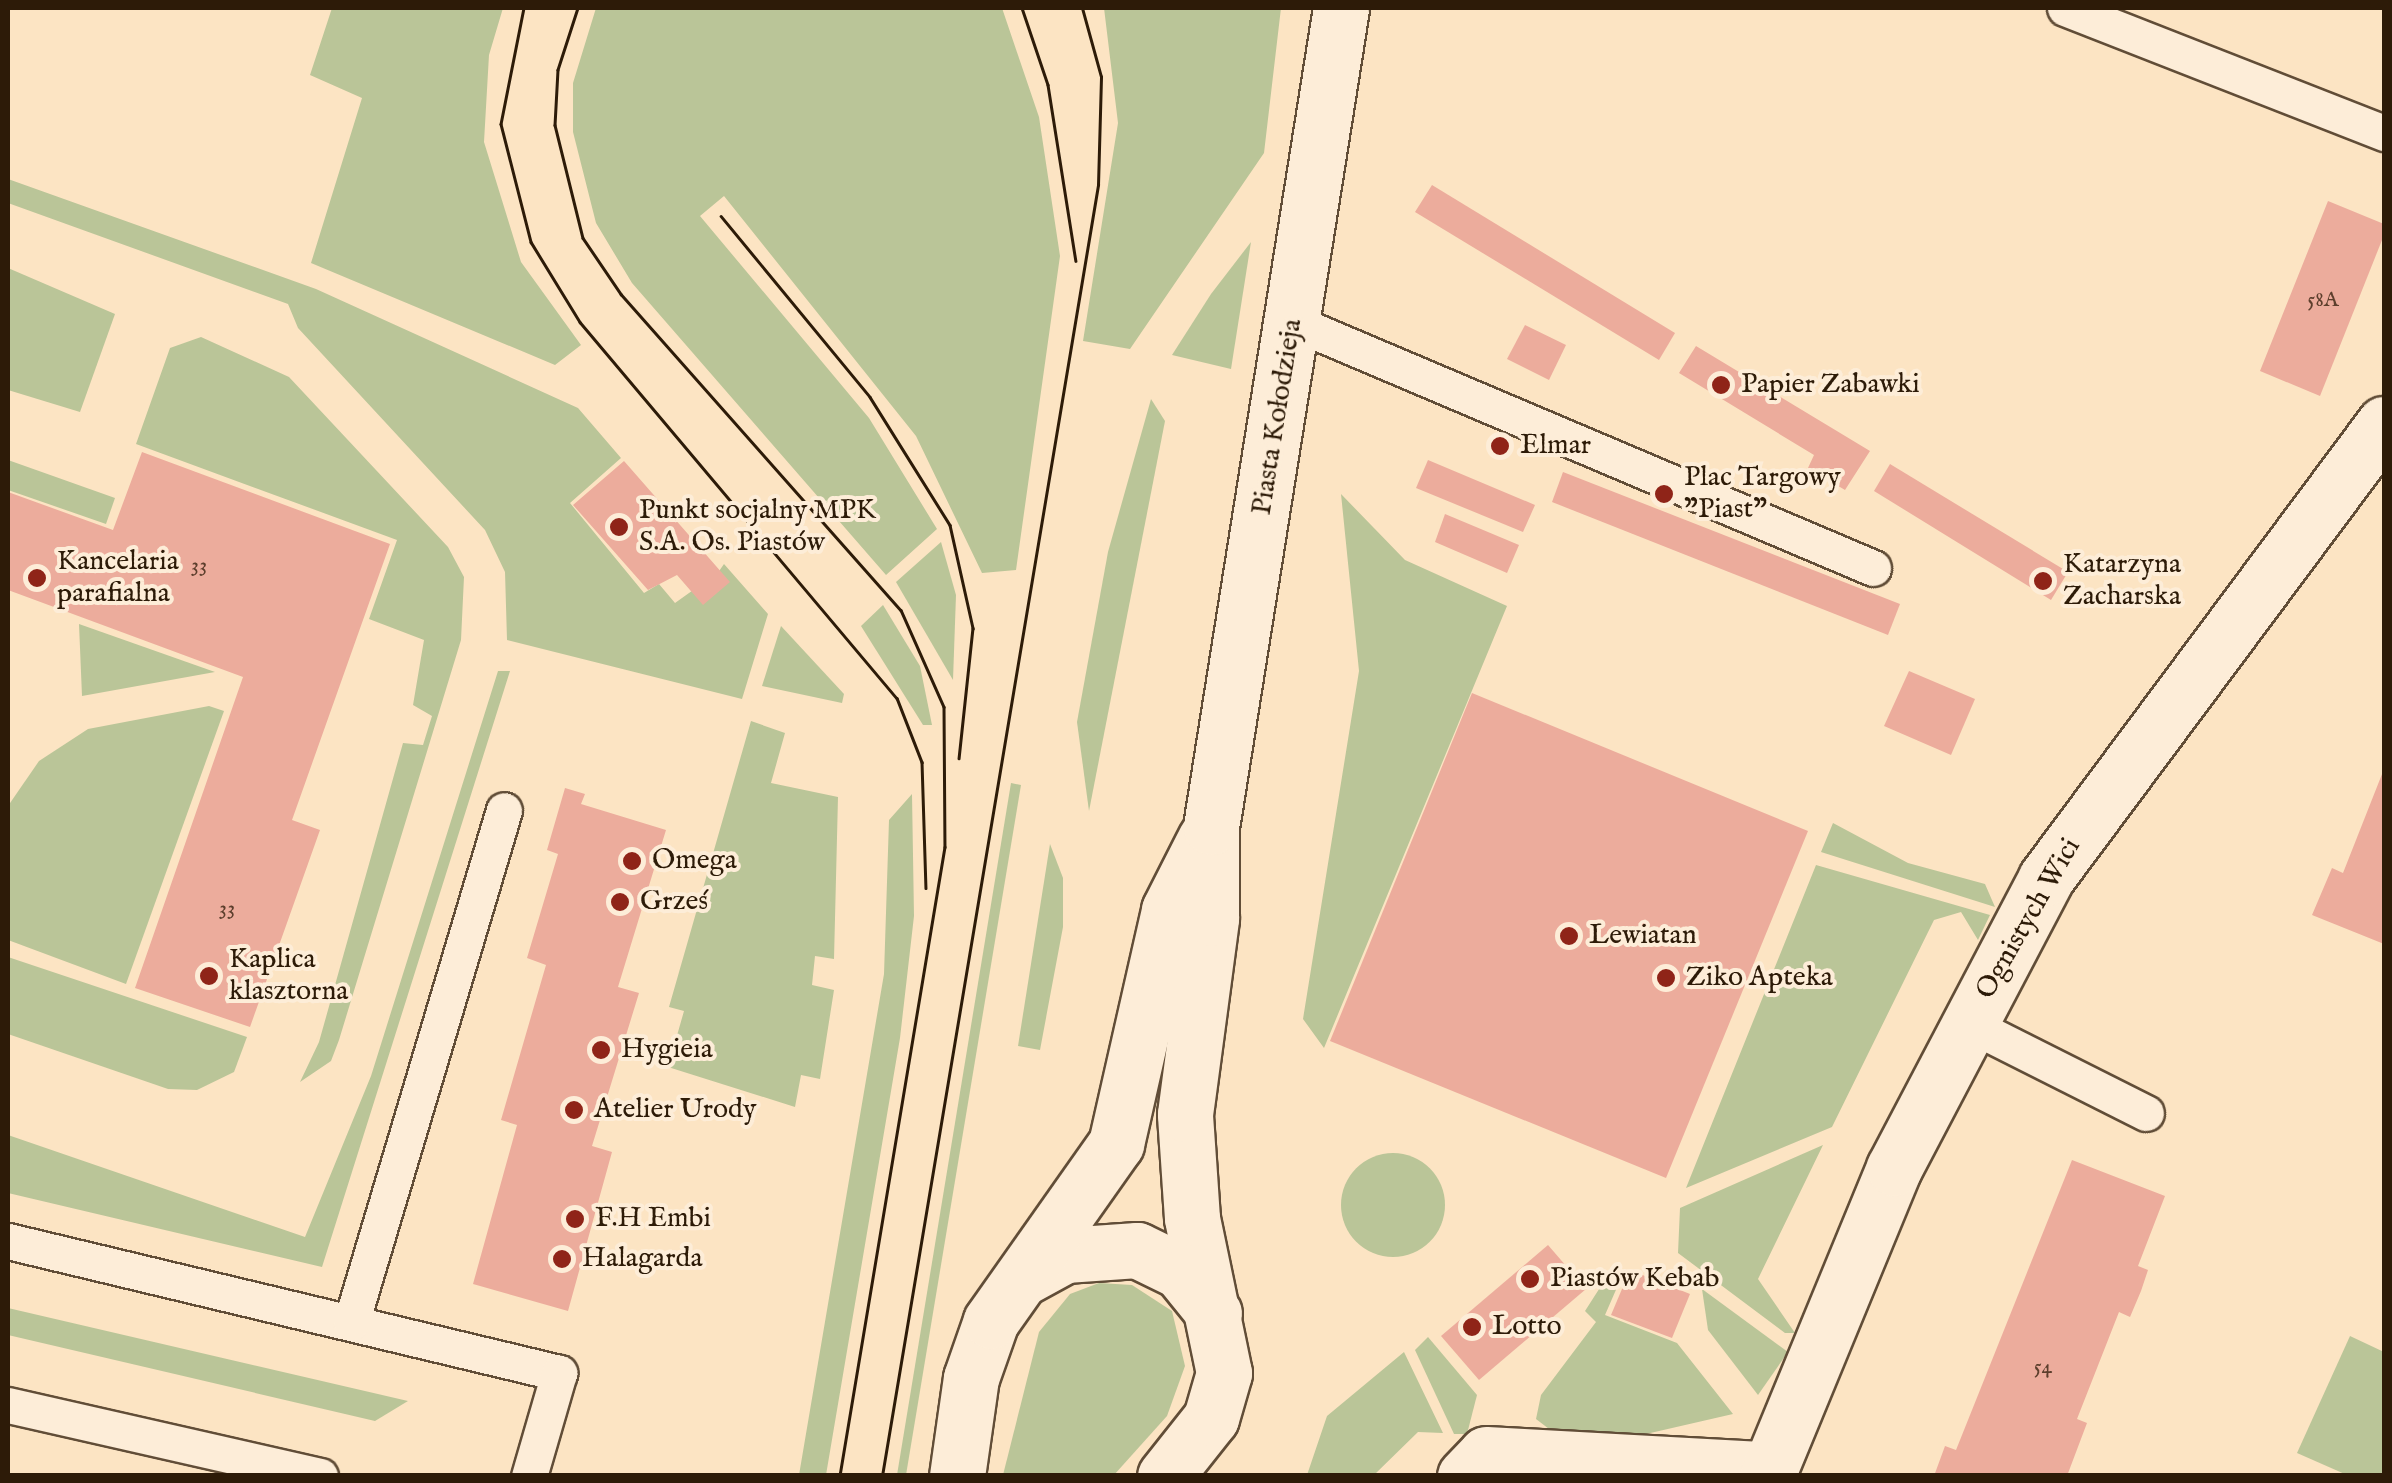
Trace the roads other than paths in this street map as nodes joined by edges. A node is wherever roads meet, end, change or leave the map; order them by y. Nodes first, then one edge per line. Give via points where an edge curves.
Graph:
1 (1342, 8) edge
2 (2065, 8) edge
3 (2384, 133) edge
4 (1293, 322) junction
5 (2384, 424) edge
6 (1873, 568) dead end
7 (504, 810) dead end
8 (1210, 827) junction
9 (1969, 1024) junction
10 (2146, 1113) dead end
11 (8, 1240) edge
12 (1012, 1285) junction
13 (1218, 1320) junction
14 (351, 1323) junction
15 (8, 1404) edge
16 (1766, 1472) edge
17 (320, 1476) edge
18 (529, 1476) edge
19 (956, 1476) edge
20 (1165, 1476) edge
21 (1464, 1476) edge

1 - 4 street, Piasta Kołodzieja
2 - 3 lane
4 - 6 lane
4 - 8 street, Piasta Kołodzieja
5 - 9 street, Ognistych Wici via 2046,878
7 - 14 lane
8 - 12 street, Piasta Kołodzieja via 1169,910 1116,1144
8 - 13 street, Piasta Kołodzieja via 1212,918 1185,1146
9 - 10 lane
9 - 16 street, Ognistych Wici via 1894,1168
11 - 14 lane
12 - 13 street via 1064,1255 1137,1250 1180,1270
12 - 19 street, Piasta Kołodzieja via 971,1378
13 - 20 street, Piasta Kołodzieja via 1217,1404
14 - 18 lane via 560,1373
15 - 17 lane
16 - 21 street, Ognistych Wici via 1486,1454

